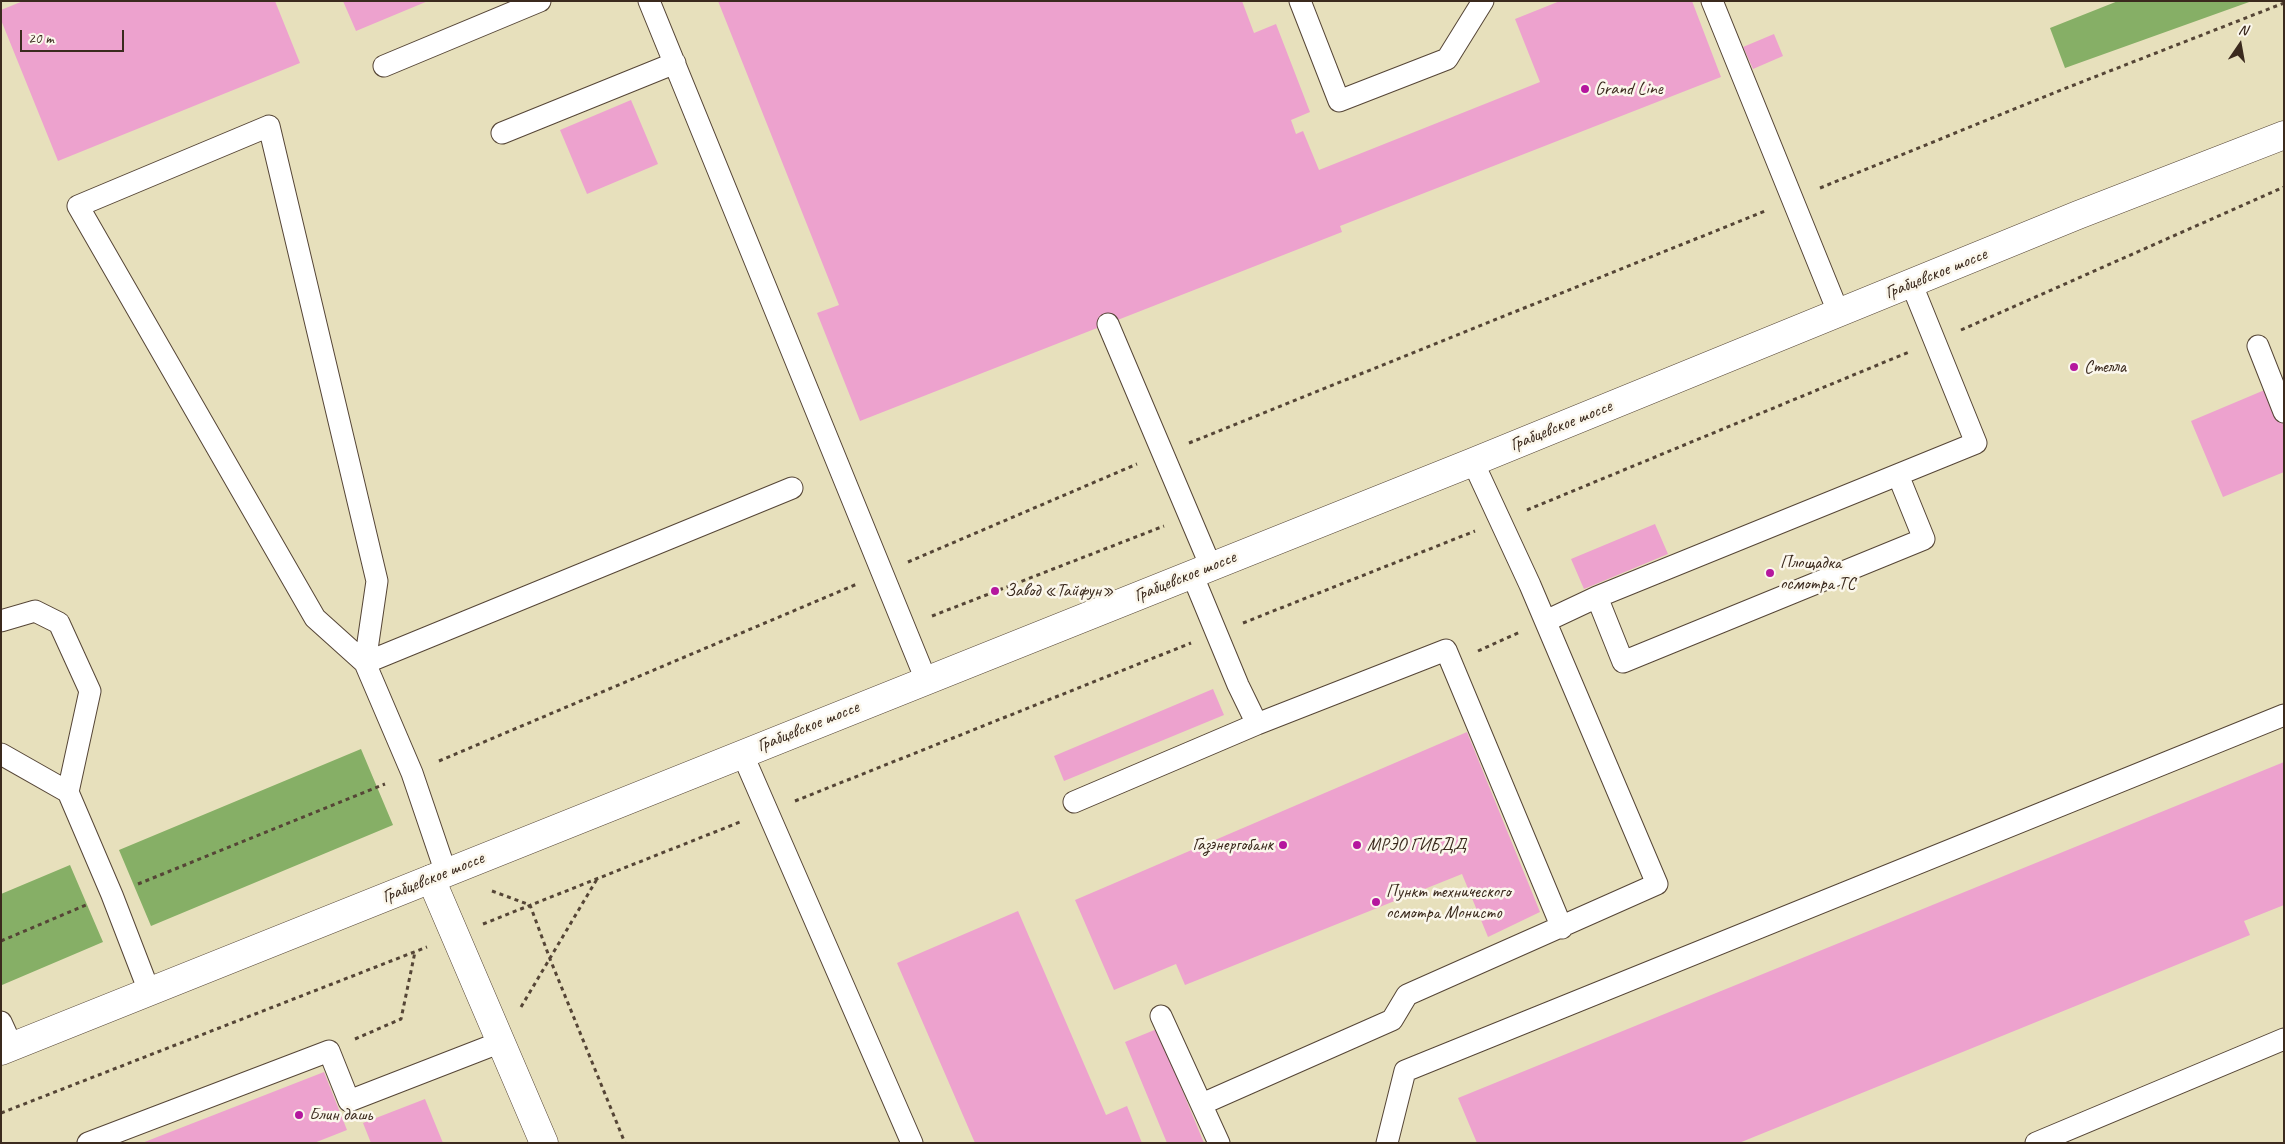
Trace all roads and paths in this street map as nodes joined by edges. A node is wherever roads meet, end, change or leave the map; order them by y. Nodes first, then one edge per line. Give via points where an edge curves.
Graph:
1 (540, 1) edge
2 (649, 1) edge
3 (1300, 1) edge
4 (1483, 1) edge
5 (1712, 1) edge
6 (2284, 3) edge
7 (675, 63) junction
8 (384, 66) dead end
9 (502, 133) dead end
10 (2284, 135) edge
11 (2284, 188) edge
12 (1793, 199) junction
13 (1912, 285) junction
14 (1839, 314) junction
15 (1108, 324) dead end
16 (1934, 342) junction
17 (2258, 346) dead end
18 (2284, 412) edge
19 (1164, 453) junction
20 (1473, 462) junction
21 (1898, 474) junction
22 (792, 488) dead end
23 (1190, 516) junction
24 (1500, 521) junction
25 (1202, 570) junction
26 (882, 573) junction
27 (1597, 597) junction
28 (1, 620) edge
29 (1546, 621) junction
30 (904, 626) junction
31 (1217, 633) junction
32 (366, 663) junction
33 (1452, 663) junction
34 (926, 680) junction
35 (2284, 716) edge
36 (1257, 724) junction
37 (1, 754) edge
38 (742, 754) junction
39 (412, 773) junction
40 (68, 792) junction
41 (1074, 802) dead end
42 (768, 811) junction
43 (439, 876) junction
44 (598, 879) junction
45 (486, 893) dead end
46 (112, 895) junction
47 (530, 906) junction
48 (1562, 928) junction
49 (455, 935) junction
50 (1, 941) edge
51 (415, 951) junction
52 (550, 959) junction
53 (149, 991) junction
54 (1161, 1016) dead end
55 (1, 1022) edge
56 (2284, 1039) edge
57 (501, 1042) junction
58 (7, 1049) edge
59 (329, 1051) junction
60 (1202, 1104) junction
61 (1, 1114) edge
62 (88, 1143) edge
63 (544, 1143) edge
64 (626, 1143) edge
65 (912, 1143) edge
66 (1219, 1143) edge
67 (1387, 1143) edge
68 (2036, 1143) edge

1 - 8 lane
2 - 7 lane
3 - 4 lane via 1339,100 1447,60
5 - 12 lane
6 - 12 path
7 - 9 lane
7 - 26 lane
10 - 13 main road, Грабцевское шоссе
11 - 16 path
12 - 14 lane
12 - 19 path
13 - 14 main road, Грабцевское шоссе
13 - 16 lane
14 - 20 main road, Грабцевское шоссе
15 - 19 lane
16 - 21 lane via 1976,443
16 - 24 path
17 - 18 lane
19 - 23 lane
19 - 26 path
20 - 24 lane
20 - 25 main road, Грабцевское шоссе
21 - 27 lane
21 - 27 lane via 1924,539 1660,647 1623,662
22 - 32 lane
23 - 25 lane
23 - 30 path
24 - 29 lane
24 - 31 path
25 - 31 lane
25 - 34 main road, Грабцевское шоссе
26 - 30 lane
26 - 39 path
27 - 29 lane
28 - 40 lane via 35,611 59,623 90,691
29 - 33 path
29 - 48 lane via 1657,884
30 - 34 lane
31 - 36 lane
31 - 42 path
32 - 32 lane via 315,618 78,206 269,126 378,581
32 - 39 lane
33 - 36 lane via 1446,650
33 - 48 lane
34 - 38 main road, Грабцевское шоссе
35 - 67 lane via 1405,1071
36 - 41 lane
37 - 40 lane
38 - 42 lane
38 - 43 main road, Грабцевское шоссе
39 - 43 lane
39 - 46 path
40 - 46 lane
42 - 44 path
42 - 65 lane
43 - 49 main road
43 - 53 main road, Грабцевское шоссе
44 - 47 path
44 - 52 path
45 - 47 path via 495,890
46 - 50 path
46 - 53 lane
47 - 49 path
47 - 52 path
48 - 60 lane via 1407,995 1392,1020
49 - 51 path
49 - 57 main road
51 - 59 path via 401,1019
51 - 61 path
52 - 57 path
52 - 64 path
53 - 58 main road, Грабцевское шоссе
54 - 60 lane
55 - 58 lane
56 - 68 lane
57 - 59 lane via 349,1101
57 - 63 main road
59 - 62 lane
60 - 66 lane

